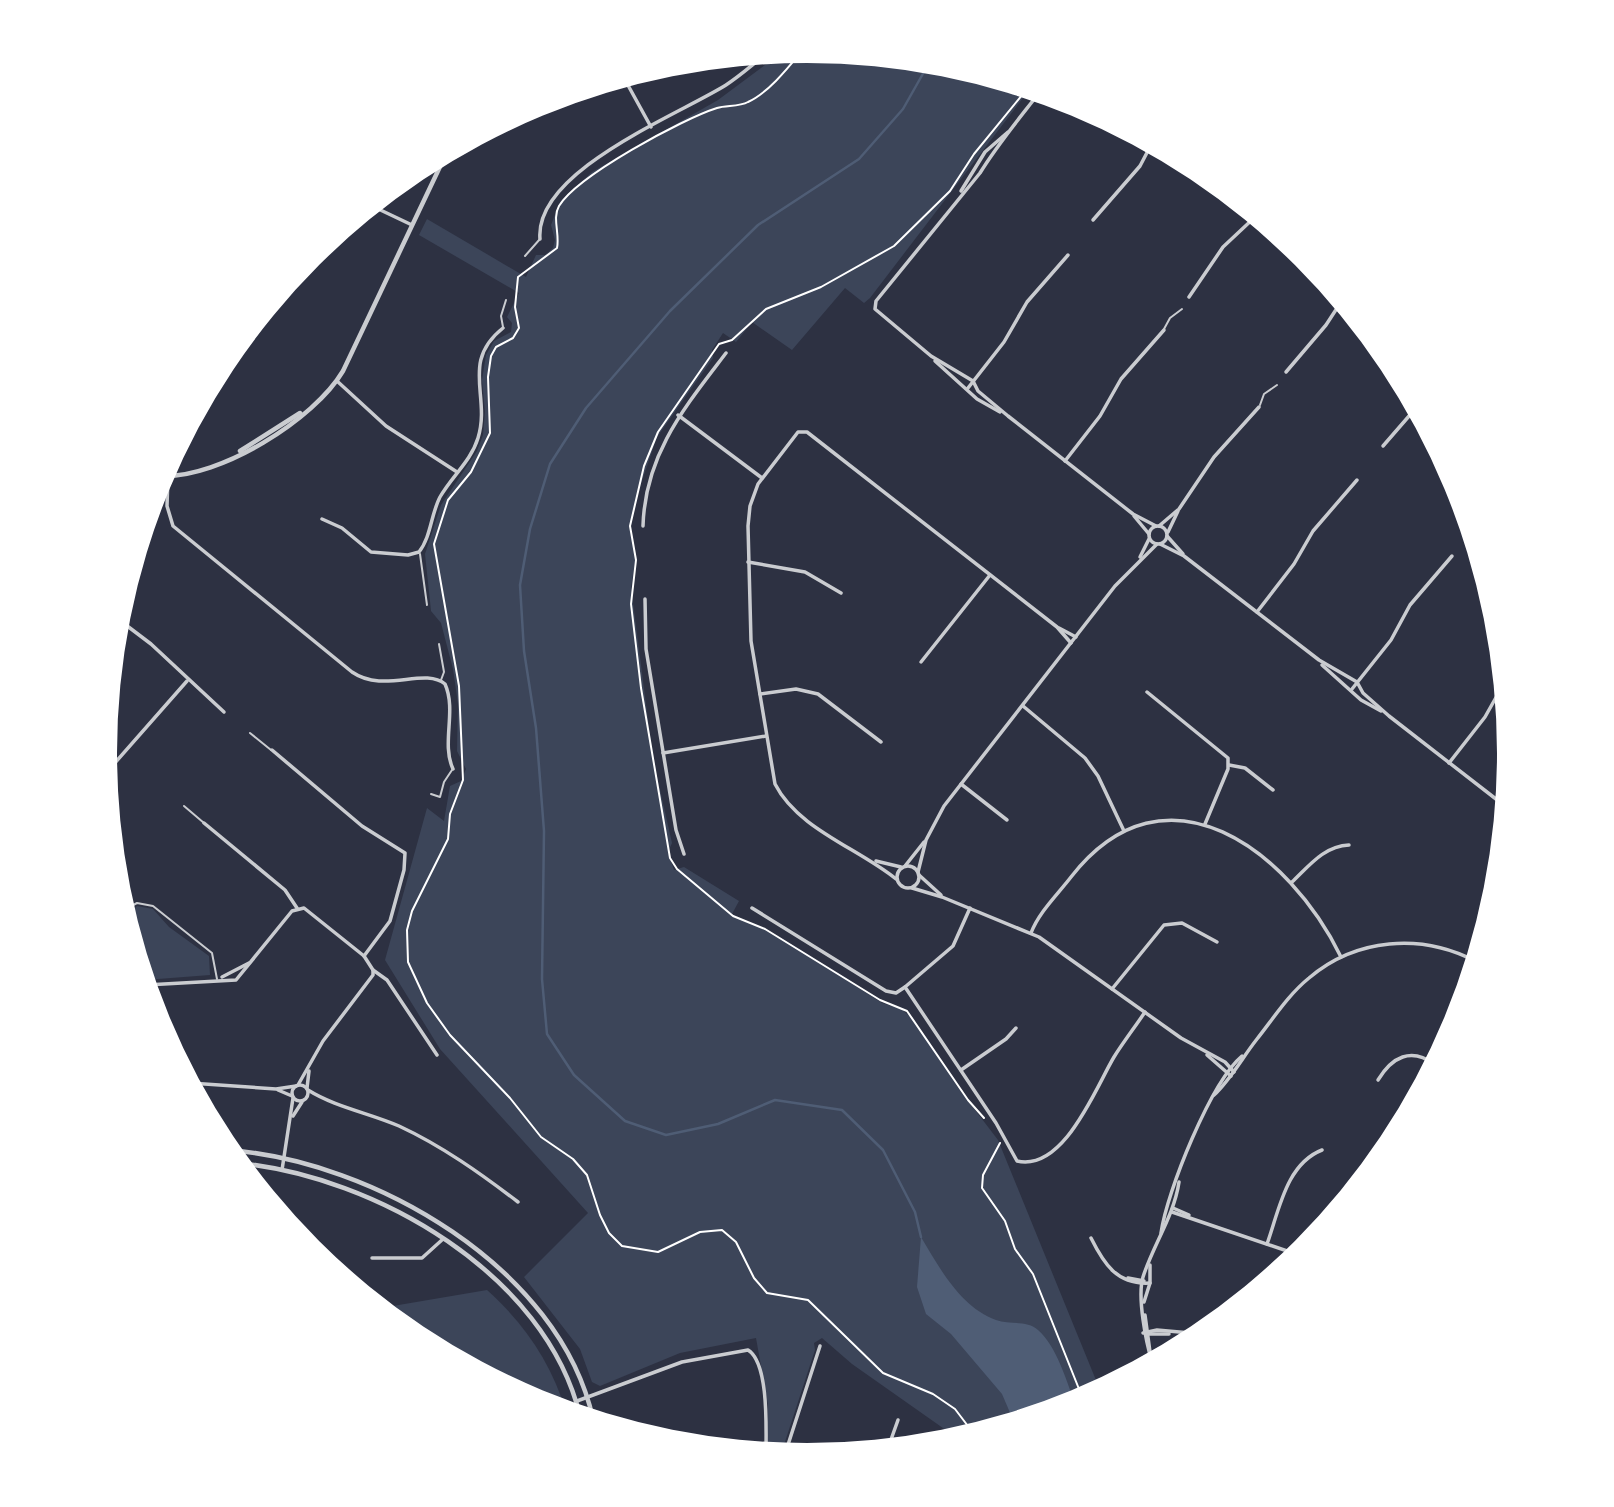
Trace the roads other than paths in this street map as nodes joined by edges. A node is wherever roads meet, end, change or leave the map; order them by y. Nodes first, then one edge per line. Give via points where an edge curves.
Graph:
1 (752, 65) edge
2 (629, 87) edge
3 (1033, 101) edge
4 (651, 127) junction
5 (1147, 153) edge
6 (438, 170) edge
7 (381, 210) edge
8 (1093, 220) dead end
9 (1248, 223) edge
10 (412, 225) junction
11 (540, 240) joint
12 (1068, 255) dead end
13 (524, 256) dead end
14 (1189, 297) dead end
15 (506, 300) dead end
16 (1335, 309) edge
17 (1182, 310) dead end
18 (503, 328) joint
19 (1164, 330) joint
20 (726, 353) dead end
21 (931, 356) junction
22 (1286, 372) dead end
23 (337, 381) junction
24 (972, 382) junction
25 (1277, 385) dead end
26 (968, 388) junction
27 (1259, 407) joint
28 (678, 415) junction
29 (1007, 416) junction
30 (1409, 416) edge
31 (1383, 446) dead end
32 (1065, 461) junction
33 (457, 472) junction
34 (176, 475) edge
35 (762, 478) junction
36 (1357, 480) dead end
37 (166, 496) edge
38 (1179, 509) junction
39 (1133, 514) junction
40 (322, 519) dead end
41 (643, 526) dead end
42 (1157, 526) junction
43 (1168, 535) junction
44 (1149, 536) junction
45 (1159, 544) junction
46 (419, 552) junction
47 (1184, 556) junction
48 (1452, 556) dead end
49 (748, 562) junction
50 (1137, 562) junction
51 (990, 575) junction
52 (841, 593) dead end
53 (645, 599) dead end
54 (427, 605) dead end
55 (1257, 612) junction
56 (129, 627) edge
57 (1057, 627) junction
58 (1076, 637) junction
59 (1071, 643) junction
60 (439, 644) dead end
61 (1319, 660) junction
62 (921, 663) dead end
63 (187, 681) junction
64 (441, 681) junction
65 (1357, 682) junction
66 (1352, 689) junction
67 (1147, 692) dead end
68 (760, 694) junction
69 (1495, 699) edge
70 (1023, 706) junction
71 (224, 712) dead end
72 (1389, 716) junction
73 (250, 733) dead end
74 (766, 736) junction
75 (881, 743) dead end
76 (272, 750) joint
77 (663, 753) junction
78 (117, 760) edge
79 (1449, 763) junction
80 (1229, 765) junction
81 (453, 769) joint
82 (961, 784) junction
83 (1273, 790) dead end
84 (431, 794) dead end
85 (1496, 799) edge
86 (184, 806) dead end
87 (1007, 820) dead end
88 (204, 822) joint
89 (1205, 824) junction
90 (1124, 831) junction
91 (926, 840) junction
92 (1349, 845) dead end
93 (684, 853) dead end
94 (874, 861) junction
95 (903, 867) junction
96 (919, 874) junction
97 (896, 879) junction
98 (1292, 882) junction
99 (912, 888) junction
100 (942, 897) junction
101 (134, 905) edge
102 (297, 908) junction
103 (752, 908) dead end
104 (970, 908) junction
105 (1031, 933) junction
106 (1217, 942) dead end
107 (364, 956) junction
108 (1341, 957) junction
109 (1466, 957) edge
110 (251, 962) junction
111 (373, 970) junction
112 (218, 979) junction
113 (156, 984) edge
114 (905, 988) junction
115 (1112, 989) junction
116 (1145, 1012) junction
117 (1016, 1028) dead end
118 (1247, 1052) junction
119 (1205, 1053) junction
120 (437, 1055) dead end
121 (1426, 1059) edge
122 (1230, 1068) junction
123 (310, 1069) junction
124 (961, 1070) junction
125 (1226, 1073) junction
126 (1232, 1074) junction
127 (1378, 1080) dead end
128 (201, 1084) edge
129 (297, 1086) junction
130 (276, 1089) junction
131 (307, 1089) junction
132 (1214, 1095) junction
133 (293, 1097) junction
134 (323, 1099) junction
135 (304, 1100) junction
136 (292, 1118) junction
137 (1322, 1150) dead end
138 (243, 1152) edge
139 (284, 1156) junction
140 (253, 1165) edge
141 (282, 1170) junction
142 (1180, 1176) junction
143 (518, 1202) dead end
144 (1166, 1208) junction
145 (1172, 1210) junction
146 (1161, 1233) junction
147 (1091, 1238) dead end
148 (443, 1239) junction
149 (1267, 1244) junction
150 (1286, 1251) edge
151 (372, 1258) dead end
152 (1150, 1263) junction
153 (1142, 1282) junction
154 (1150, 1283) junction
155 (1144, 1302) junction
156 (1144, 1313) junction
157 (1143, 1333) junction
158 (1150, 1333) junction
159 (1182, 1333) edge
160 (820, 1346) dead end
161 (1149, 1353) edge
162 (1149, 1353) edge
163 (587, 1398) junction
164 (577, 1401) junction
165 (578, 1404) edge
166 (590, 1409) edge
167 (898, 1420) dead end
168 (891, 1439) edge
169 (766, 1443) edge
170 (788, 1444) edge

1 - 4 street
2 - 4 street
3 - 21 street via 1010,131 985,152 959,195 876,301 875,309
4 - 11 street via 572,176 543,219
5 - 8 street
6 - 10 street
7 - 10 street
9 - 14 street via 1223,247
10 - 23 street
11 - 13 lane
12 - 24 street via 1027,302 1004,342
15 - 18 lane via 500,316
16 - 22 street
17 - 19 lane via 1170,318
18 - 33 street via 482,354 480,431
19 - 32 street via 1122,379
20 - 28 street
21 - 24 street
21 - 26 street
23 - 33 street via 386,426
23 - 34 street via 274,435 199,472
24 - 26 street
24 - 29 street
25 - 27 lane via 1264,394
26 - 29 street via 977,399
27 - 38 street via 1214,457
28 - 35 street
28 - 41 street via 654,460
29 - 32 street
30 - 31 street
32 - 39 street
33 - 46 street via 437,504
35 - 49 street via 748,514
35 - 51 street via 795,435 807,432
36 - 55 street via 1313,531
37 - 64 street via 173,526 352,673 375,683
38 - 42 street
38 - 43 street
39 - 42 street
39 - 44 street
40 - 46 street via 371,552
42 - 43 street
42 - 44 street
43 - 45 street
43 - 47 street
44 - 45 street
44 - 50 street
45 - 47 street
45 - 50 street
46 - 54 lane
47 - 55 street
48 - 65 street via 1410,605 1391,640
49 - 52 street via 805,572
49 - 68 street via 751,641
50 - 58 street
51 - 57 street
51 - 62 street
53 - 77 street via 646,649
55 - 61 street
56 - 63 street
57 - 58 street
57 - 59 street
58 - 59 street
59 - 70 street
60 - 64 lane
61 - 65 street
61 - 66 street via 1336,680
63 - 71 street
63 - 78 street
64 - 81 street via 448,690
65 - 66 street
65 - 72 street
66 - 72 street via 1361,700
67 - 80 street via 1222,751
68 - 74 street
68 - 75 street via 796,689 818,694
69 - 79 street
70 - 82 street
70 - 90 street via 1084,758 1098,776
72 - 79 street
73 - 76 lane
74 - 77 street
74 - 94 street via 775,784 784,802 802,818
76 - 107 street via 362,826 405,853 390,921
77 - 93 street
79 - 85 street
80 - 83 street via 1245,768
80 - 89 street
81 - 84 lane via 440,797
82 - 87 street
82 - 91 street
86 - 88 lane
88 - 102 street via 285,890
89 - 90 street via 1167,820
89 - 98 street via 1251,846
90 - 105 street via 1082,863
91 - 95 street
91 - 96 street
92 - 98 street via 1325,851
94 - 95 street
94 - 97 street
95 - 96 street via 911,866
95 - 97 street
96 - 99 street
96 - 100 street
97 - 99 street via 902,887
98 - 108 street via 1316,911
99 - 100 street
100 - 104 street
101 - 112 lane via 153,906 212,953
102 - 107 street via 310,911
102 - 110 street
103 - 114 street via 886,991 896,993
104 - 105 street
104 - 114 street via 953,946
105 - 115 street
106 - 115 street via 1182,923 1164,925
107 - 111 street
108 - 109 street via 1376,945 1406,942
108 - 118 street via 1302,984
110 - 112 street
110 - 112 street via 236,980
111 - 120 street via 387,979
111 - 123 street via 323,1041
112 - 113 street
114 - 124 street
115 - 116 street
116 - 119 street
116 - 124 street via 1070,1135 1054,1150 1029,1161 1012,1156
117 - 124 street
118 - 122 street
118 - 126 street
119 - 122 street
119 - 125 street
121 - 127 street via 1405,1055 1392,1062
122 - 125 street
122 - 126 street
123 - 129 street
123 - 131 street
125 - 126 street
125 - 132 street
126 - 132 street
128 - 130 street
129 - 130 street
129 - 131 street
129 - 133 street
130 - 133 street
131 - 134 street
131 - 135 street
132 - 142 street
133 - 135 street
133 - 136 street
134 - 135 street
134 - 143 street via 434,1144
135 - 136 street
136 - 139 street
137 - 149 street via 1296,1168
138 - 139 street
139 - 141 street
139 - 163 street via 330,1168 383,1190 470,1247 512,1281 542,1314 576,1367
140 - 141 street
141 - 148 street via 371,1197
142 - 144 street
142 - 145 street
144 - 145 street
144 - 146 street
145 - 146 street
145 - 149 street
146 - 152 street
147 - 153 street via 1107,1268
148 - 151 street via 422,1258
148 - 164 street via 524,1309 556,1353
149 - 150 street
152 - 153 street
152 - 154 street
153 - 154 street
153 - 155 street
154 - 155 street
155 - 156 street
156 - 157 street
156 - 158 street
157 - 158 street
157 - 162 street
158 - 159 street
158 - 161 street
160 - 170 street
163 - 164 street
163 - 166 street
163 - 169 street via 682,1362 748,1350 757,1360 766,1405
164 - 165 street
167 - 168 street

